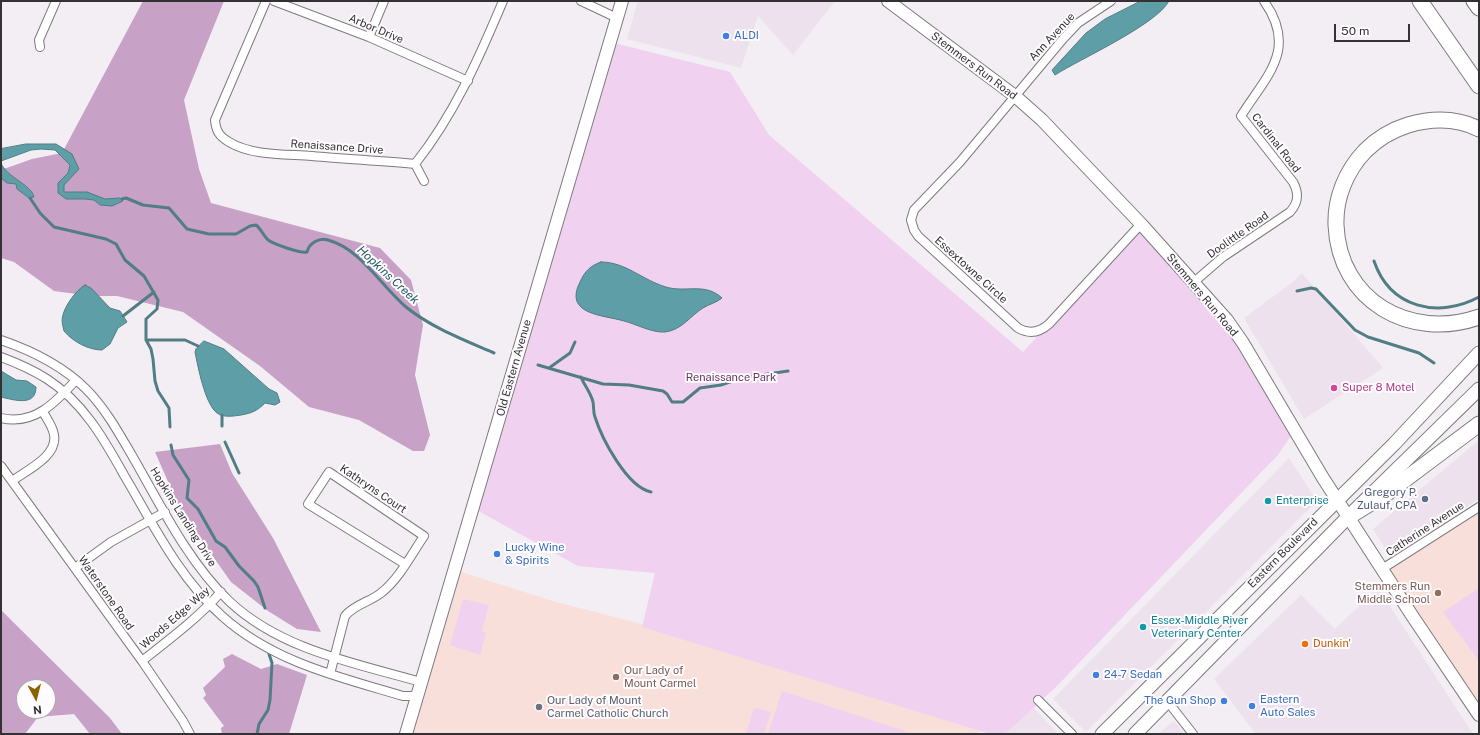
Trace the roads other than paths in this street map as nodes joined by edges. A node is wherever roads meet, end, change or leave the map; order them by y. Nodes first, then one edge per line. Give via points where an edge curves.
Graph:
1 (56, 1) edge
2 (266, 1) edge
3 (274, 1) edge
4 (384, 1) edge
5 (504, 1) edge
6 (581, 1) edge
7 (622, 1) edge
8 (888, 1) edge
9 (1111, 1) edge
10 (1264, 1) edge
11 (1420, 1) edge
12 (1474, 1) edge
13 (1479, 8) edge
14 (617, 18) junction
15 (369, 37) junction
16 (40, 47) dead end
17 (468, 81) junction
18 (1479, 86) edge
19 (1015, 96) junction
20 (1479, 129) edge
21 (416, 164) junction
22 (424, 181) dead end
23 (1295, 206) joint
24 (1141, 224) junction
25 (1194, 282) junction
26 (1479, 317) edge
27 (1, 340) edge
28 (1479, 353) edge
29 (1, 357) edge
30 (76, 380) junction
31 (1479, 389) edge
32 (65, 392) junction
33 (43, 412) junction
34 (1, 418) edge
35 (1479, 424) edge
36 (1, 466) edge
37 (12, 481) junction
38 (1337, 500) junction
39 (1479, 507) edge
40 (165, 512) junction
41 (1348, 517) junction
42 (151, 520) junction
43 (405, 564) junction
44 (75, 568) junction
45 (1382, 569) junction
46 (221, 592) junction
47 (210, 605) junction
48 (334, 657) junction
49 (142, 660) junction
50 (330, 674) junction
51 (421, 682) junction
52 (417, 696) junction
53 (1038, 700) dead end
54 (1168, 702) junction
55 (1479, 715) edge
56 (190, 734) edge
57 (406, 734) edge
58 (1072, 734) edge
59 (1102, 734) edge
60 (1134, 734) edge
61 (1193, 734) edge

1 - 16 street via 39,40
2 - 21 street, Renaissance Drive via 215,120 219,135 242,148 267,152
3 - 15 street, Arbor Drive
4 - 15 street
5 - 17 street
6 - 14 street
7 - 14 street, Old Eastern Avenue
8 - 19 street, Stemmers Run Road
9 - 19 street, Ann Avenue via 1078,23
10 - 23 street, Cardinal Road via 1277,23 1279,50 1268,76 1241,116 1293,182 1298,195
11 - 18 highway
12 - 13 highway
14 - 51 street, Old Eastern Avenue
15 - 17 street, Arbor Drive
17 - 21 street via 432,143
19 - 24 street, Stemmers Run Road via 1066,144
19 - 24 street, Essextowne Circle via 960,162 914,210 911,220 918,236 1018,328 1029,333 1039,331 1049,324
20 - 26 highway via 1455,121 1438,120 1420,121 1386,134 1370,146 1350,169 1338,199 1336,221 1339,250 1350,276 1371,301 1400,318 1432,325
21 - 22 street
23 - 25 street, Doolittle Road via 1290,212 1223,257
24 - 25 street, Stemmers Run Road
25 - 38 street, Stemmers Run Road via 1243,343
27 - 30 street, Hopkins Landing Drive via 51,361
28 - 38 main road, Eastern Boulevard via 1394,444
29 - 32 street via 27,367
30 - 32 street
30 - 40 street, Hopkins Landing Drive via 97,401 117,430
31 - 41 main road, Eastern Boulevard
32 - 33 street
32 - 42 street via 93,422
33 - 34 street via 21,419
33 - 37 street via 54,433 53,448 44,459
35 - 41 highway via 1387,493
36 - 37 street, Waterstone Road
37 - 44 street, Waterstone Road
38 - 41 street, Stemmers Run Road
38 - 59 main road, Eastern Boulevard
39 - 45 street, Catherine Avenue
40 - 42 street
40 - 46 street, Hopkins Landing Drive via 200,569
41 - 45 street, Stemmers Run Road
41 - 54 main road, Eastern Boulevard
42 - 44 street via 110,542
42 - 47 street via 181,570
43 - 43 street, Kathryns Court via 424,536 328,472 308,504
43 - 48 street, Kathryns Court via 381,594 355,607 345,616
44 - 49 street, Waterstone Road
45 - 55 street, Stemmers Run Road
46 - 47 street, Woods Edge Way
46 - 48 street, Hopkins Landing Drive via 248,617 274,634
47 - 49 street, Woods Edge Way
47 - 50 street via 234,626 272,652
48 - 50 street, Kathryns Court
48 - 51 street, Hopkins Landing Drive
49 - 56 street, Waterstone Road
50 - 52 street via 403,696
51 - 52 street, Old Eastern Avenue
52 - 57 street, Old Eastern Avenue
53 - 58 street
54 - 60 main road, Eastern Boulevard
54 - 61 street

